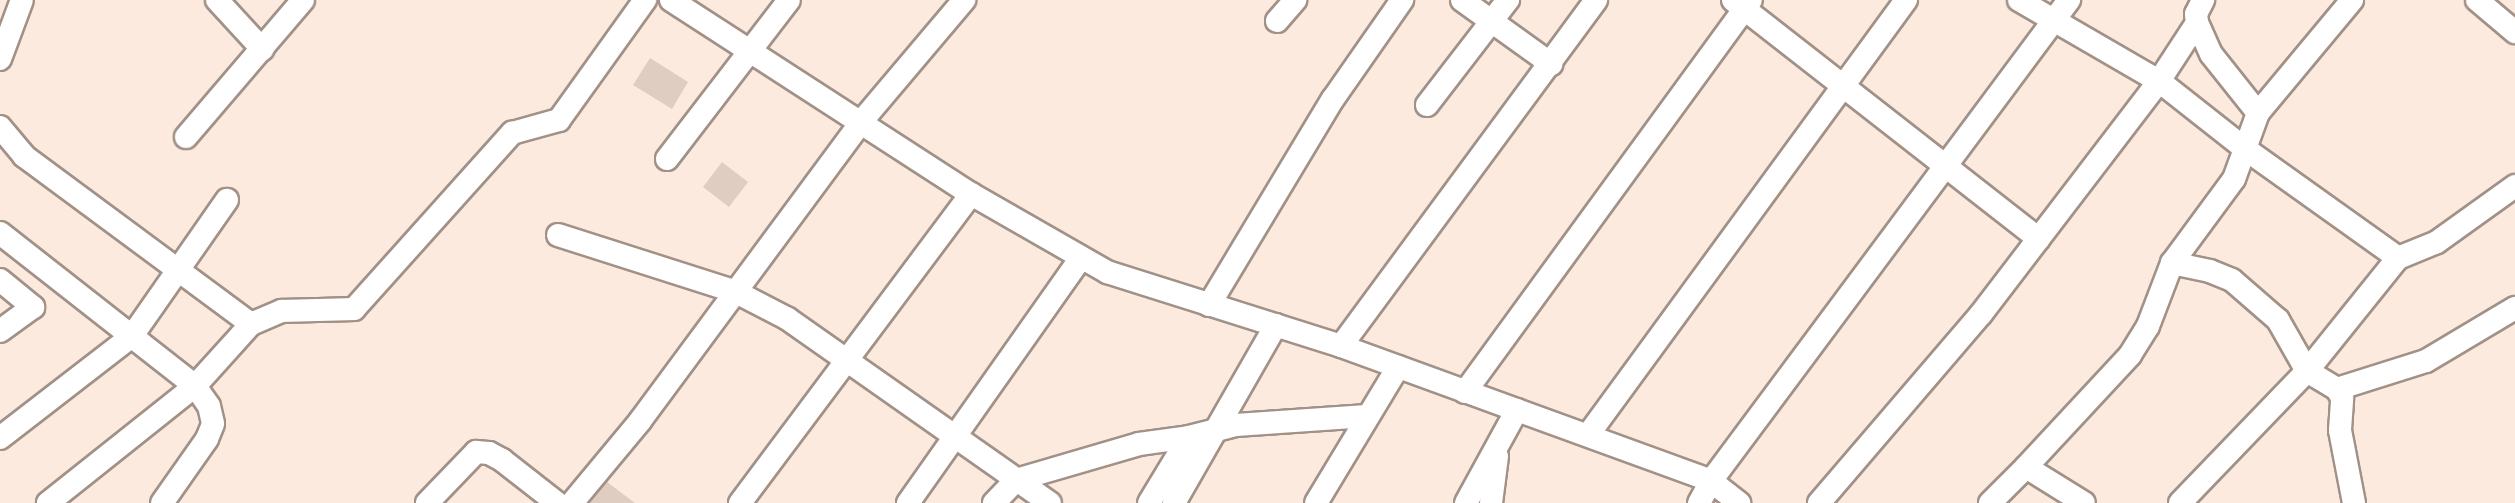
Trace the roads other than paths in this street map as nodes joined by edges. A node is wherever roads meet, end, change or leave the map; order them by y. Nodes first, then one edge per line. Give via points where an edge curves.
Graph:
1 (22, 0) edge
2 (217, 0) edge
3 (303, 0) edge
4 (645, 0) edge
5 (671, 0) edge
6 (789, 0) edge
7 (964, 0) edge
8 (1295, 0) edge
9 (1402, 0) edge
10 (1462, 0) edge
11 (1508, 0) edge
12 (1596, 0) edge
13 (1906, 0) edge
14 (2019, 0) edge
15 (2069, 0) edge
16 (2203, 0) edge
17 (2352, 0) edge
18 (2477, 0) edge
19 (1743, 3) edge
20 (1277, 21) dead end
21 (1491, 21) junction
22 (2054, 21) junction
23 (2197, 23) junction
24 (2515, 32) edge
25 (262, 49) junction
26 (750, 51) junction
27 (0, 59) edge
28 (1551, 64) junction
29 (2158, 81) junction
30 (1843, 88) junction
31 (1427, 105) dead end
32 (2258, 113) junction
33 (861, 122) junction
34 (0, 127) edge
35 (186, 137) dead end
36 (2244, 148) junction
37 (667, 159) dead end
38 (1943, 167) junction
39 (2512, 191) edge
40 (971, 194) junction
41 (227, 200) dead end
42 (0, 232) edge
43 (558, 235) dead end
44 (2039, 239) junction
45 (2398, 258) junction
46 (1080, 259) junction
47 (2172, 263) junction
48 (180, 269) junction
49 (0, 280) edge
50 (64, 282) junction
51 (734, 291) junction
52 (1209, 305) junction
53 (33, 307) junction
54 (2515, 309) edge
55 (251, 324) junction
56 (1276, 325) junction
57 (0, 331) edge
58 (132, 336) junction
59 (1341, 346) junction
60 (851, 360) junction
61 (1398, 367) junction
62 (2307, 371) junction
63 (195, 386) junction
64 (2337, 389) junction
65 (1465, 392) junction
66 (1517, 410) junction
67 (1367, 416) junction
68 (1219, 427) junction
69 (1588, 435) junction
70 (956, 436) junction
71 (1189, 437) junction
72 (0, 438) edge
73 (1498, 446) junction
74 (2026, 467) junction
75 (1016, 480) junction
76 (1711, 481) junction
77 (48, 503) edge
78 (162, 503) edge
79 (427, 503) edge
80 (557, 503) edge
81 (572, 503) edge
82 (740, 503) edge
83 (908, 503) edge
84 (994, 503) edge
85 (1050, 503) edge
86 (1149, 503) edge
87 (1174, 503) edge
88 (1316, 503) edge
89 (1466, 503) edge
90 (1491, 503) edge
91 (1699, 503) edge
92 (1739, 503) edge
93 (1819, 503) edge
94 (1990, 503) edge
95 (2084, 503) edge
96 (2180, 503) edge
97 (2354, 503) edge

1 - 27 street
2 - 25 street
3 - 25 street
4 - 55 street via 559,120 513,133 354,309 282,311
5 - 26 street
6 - 26 street
7 - 33 street
8 - 20 street
9 - 52 street via 1333,99
10 - 21 street
11 - 21 street
12 - 28 street
13 - 30 street
14 - 22 street
15 - 22 street
16 - 23 street via 2196,14
17 - 32 street
18 - 24 street
19 - 30 street
19 - 65 street
21 - 28 street
21 - 31 street
22 - 29 street
22 - 38 street
23 - 29 street
23 - 32 street via 2211,54
25 - 35 street
26 - 33 street
26 - 37 street
28 - 59 street
29 - 36 street
29 - 44 street
30 - 38 street
30 - 69 street
32 - 36 street
33 - 40 street
33 - 51 street
34 - 48 street via 24,156
36 - 45 street
36 - 47 street via 2234,179
38 - 44 street
38 - 76 street
39 - 45 street via 2437,242
40 - 46 street
40 - 60 street
41 - 48 street
42 - 50 street
43 - 51 street
44 - 93 street via 1981,314
45 - 62 street
46 - 52 street
46 - 70 street
47 - 62 street via 2232,280 2278,320
47 - 74 street via 2148,326 2130,355
48 - 55 street
48 - 58 street
49 - 53 street
50 - 53 street
50 - 58 street
51 - 60 street
51 - 81 street via 640,421
52 - 56 street
53 - 57 street
54 - 64 street via 2426,361
55 - 63 street
56 - 59 street
56 - 68 street
58 - 63 street
58 - 72 street
59 - 61 street
60 - 70 street
60 - 82 street
61 - 65 street
61 - 67 street
62 - 64 street
62 - 96 street
63 - 77 street
63 - 78 street via 209,406 213,423 207,439
64 - 97 street via 2342,398 2340,430
65 - 66 street
66 - 69 street
66 - 73 street
67 - 68 street
67 - 88 street
68 - 71 street
68 - 87 street
69 - 76 street
70 - 75 street
70 - 83 street
71 - 75 street via 1139,444
71 - 86 street
73 - 89 street
73 - 90 street
74 - 94 street
74 - 95 street
75 - 84 street
75 - 85 street
76 - 91 street
76 - 92 street
79 - 80 street via 476,452 502,460

